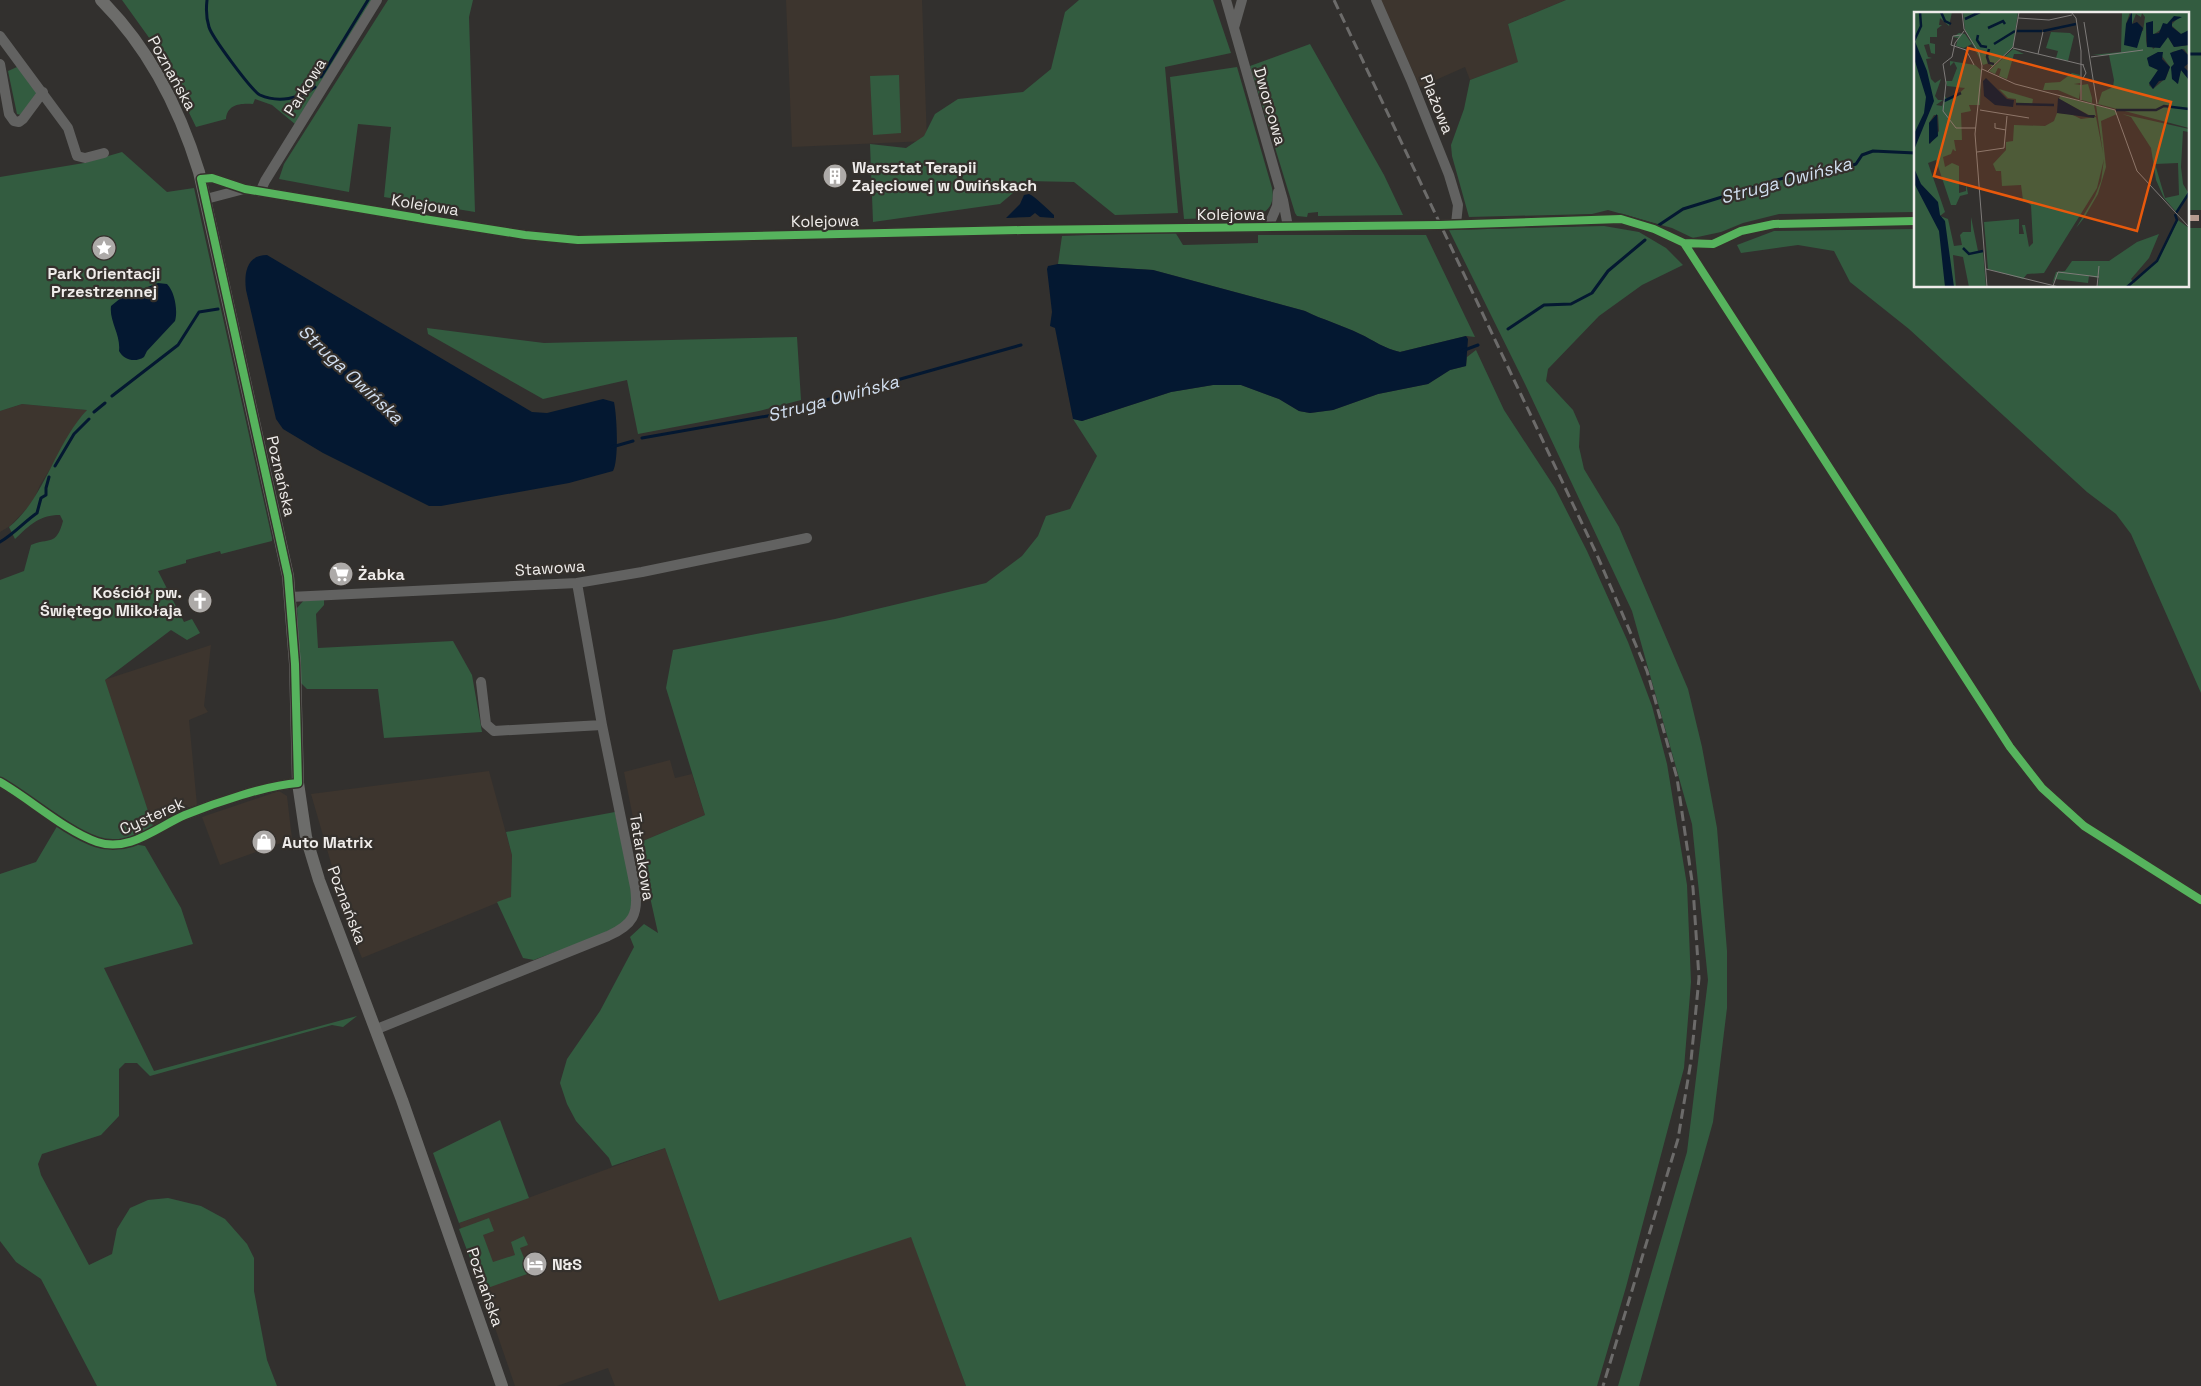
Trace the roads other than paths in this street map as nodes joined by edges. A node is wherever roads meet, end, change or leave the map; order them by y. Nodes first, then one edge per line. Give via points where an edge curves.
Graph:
1 (101, 0) edge
2 (377, 0) edge
3 (1226, 0) edge
4 (1231, 0) edge
5 (1241, 0) edge
6 (1376, 0) edge
7 (1234, 32) junction
8 (0, 36) edge
9 (0, 64) edge
10 (43, 92) junction
11 (104, 153) dead end
12 (201, 179) junction
13 (1279, 188) junction
14 (245, 189) junction
15 (260, 192) junction
16 (206, 199) junction
17 (1456, 224) junction
18 (1268, 227) junction
19 (1288, 227) junction
20 (808, 538) dead end
21 (577, 583) junction
22 (290, 597) junction
23 (481, 682) dead end
24 (602, 725) junction
25 (0, 782) edge
26 (298, 783) junction
27 (2201, 900) edge
28 (376, 1029) junction
29 (502, 1386) edge

1 - 12 main road, Poznańska via 132,35 163,82 181,121
2 - 15 street, Parkowa
3 - 7 street, Dworcowa
4 - 5 street
5 - 7 street
6 - 17 street, Plażowa via 1450,176 1458,205
7 - 13 street, Dworcowa
8 - 10 street
9 - 10 street via 14,121 21,121
10 - 11 street via 71,132 77,156 85,158
12 - 14 street, Kolejowa via 212,178
12 - 16 main road, Poznańska
13 - 18 street, Dworcowa
13 - 19 street, Dworcowa
14 - 15 street, Kolejowa
14 - 16 street, Kolejowa
15 - 18 street, Kolejowa via 572,240
16 - 22 main road, Poznańska via 284,552
17 - 19 street, Kolejowa
17 - 27 street, Kolejowa via 1621,219 1684,242 2010,746 2042,788 2084,826
18 - 19 street, Kolejowa
20 - 21 street, Stawowa
21 - 22 street, Stawowa
21 - 24 street, Tatarakowa
22 - 26 main road, Poznańska
23 - 24 street via 486,724 494,731
24 - 28 street, Tatarakowa via 636,896 635,912 628,924 608,936
25 - 26 street, Cysterek via 78,833 110,845 128,843 200,810 282,784
26 - 28 main road, Poznańska via 312,860
28 - 29 main road, Poznańska

